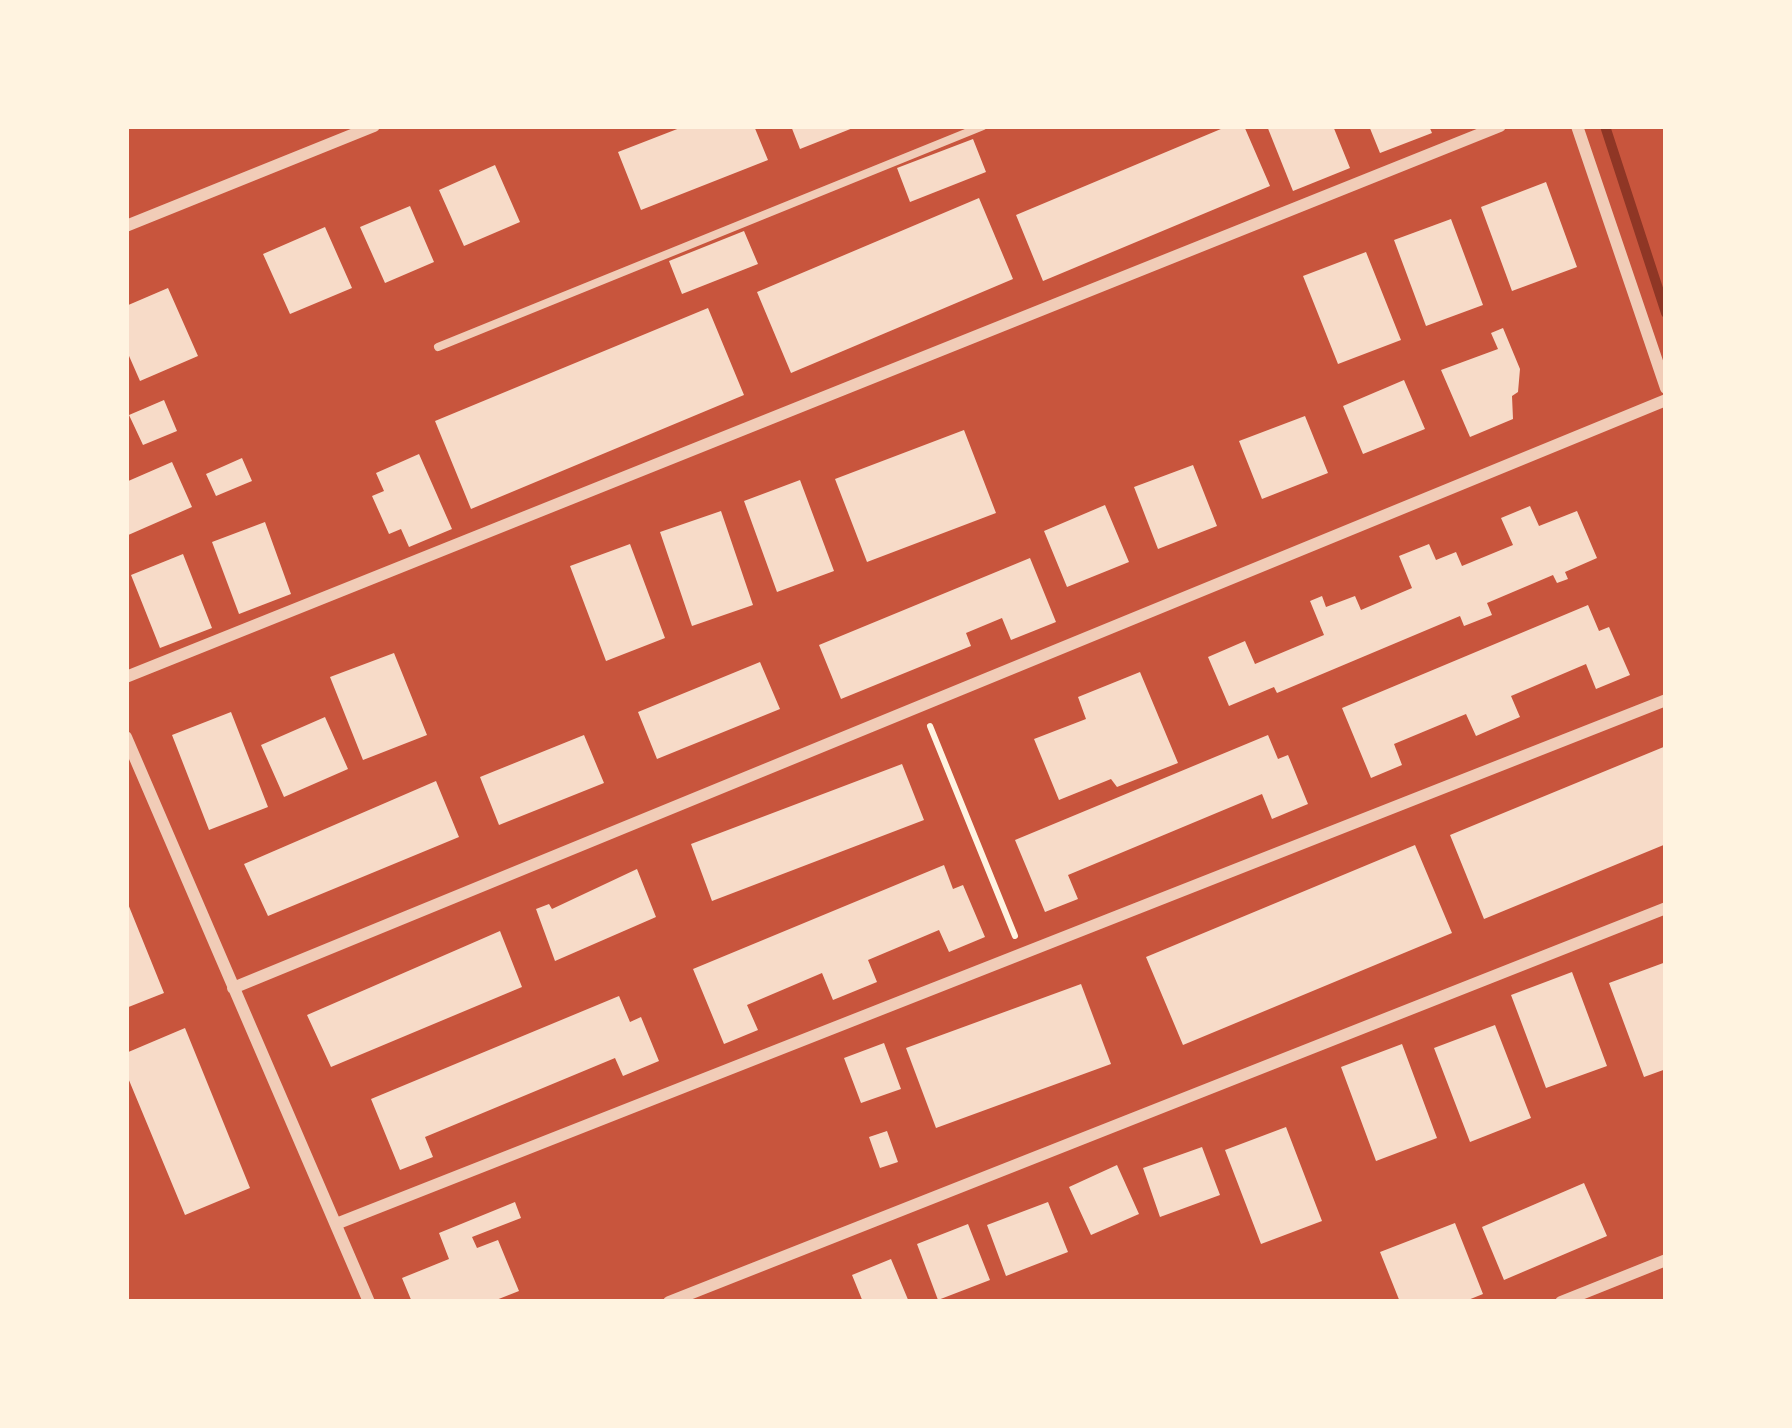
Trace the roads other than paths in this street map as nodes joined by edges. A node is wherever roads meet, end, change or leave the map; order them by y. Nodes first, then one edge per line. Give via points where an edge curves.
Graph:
1 (374, 126) edge
2 (982, 126) edge
3 (1500, 126) edge
4 (1577, 126) edge
5 (126, 226) edge
6 (438, 347) dead end
7 (1666, 388) edge
8 (1666, 400) edge
9 (126, 677) edge
10 (1666, 700) edge
11 (126, 737) edge
12 (1666, 908) edge
13 (233, 988) junction
14 (336, 1224) junction
15 (1666, 1260) edge
16 (369, 1302) edge
17 (669, 1302) edge
18 (1561, 1302) edge

1 - 5 street
2 - 6 lane
3 - 9 street
4 - 7 street
8 - 13 street
10 - 14 street
11 - 13 street
12 - 17 street
13 - 14 street
14 - 16 street
15 - 18 street

